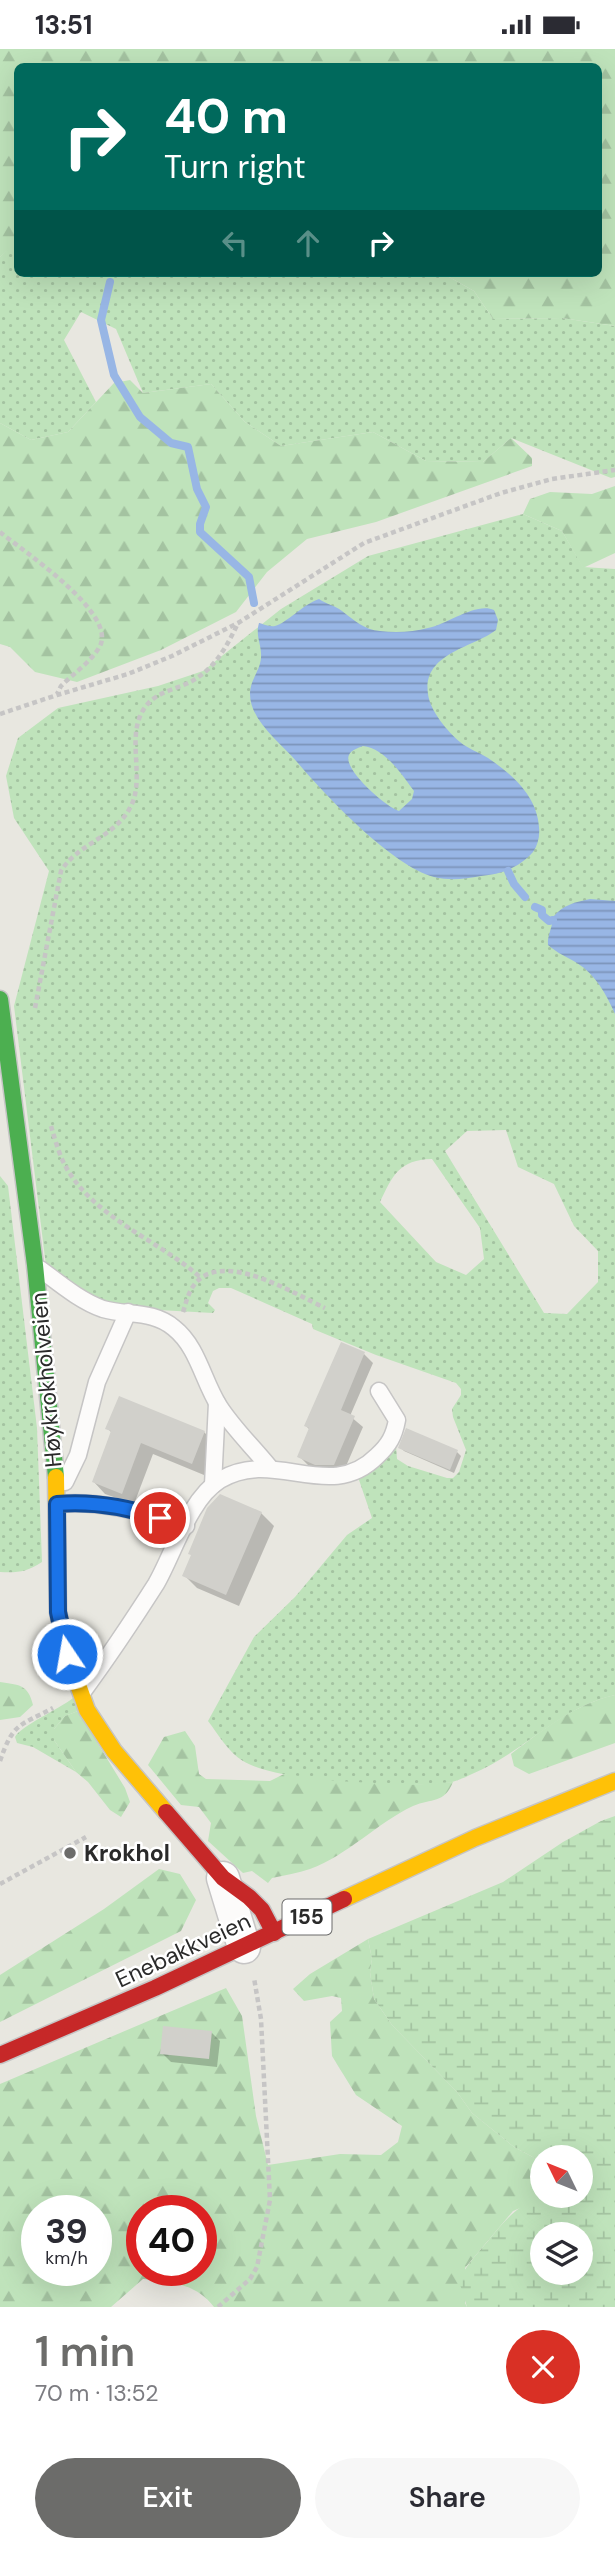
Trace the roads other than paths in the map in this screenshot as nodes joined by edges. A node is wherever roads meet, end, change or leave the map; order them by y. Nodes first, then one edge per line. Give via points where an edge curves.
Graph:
1 (0, 999) edge
2 (35, 1265) junction
3 (128, 1312) junction
4 (380, 1391) dead end
5 (217, 1403) junction
6 (270, 1468) junction
7 (213, 1485) junction
8 (57, 1498) junction
9 (186, 1526) junction
10 (79, 1691) junction
11 (615, 1781) edge
12 (223, 1878) junction
13 (274, 1933) junction
14 (244, 1947) junction
15 (0, 2055) edge

1 - 2 street, Høykrokholveien
2 - 3 lane via 103,1309
2 - 8 street, Høykrokholveien
3 - 5 lane via 153,1316 176,1329
3 - 8 lane via 97,1382 78,1455
4 - 6 lane via 397,1420 396,1428 391,1442 370,1463 328,1478
5 - 6 lane
5 - 7 lane
6 - 7 lane via 240,1472
7 - 9 lane
8 - 9 lane via 135,1510
8 - 10 street, Høykrokholveien via 58,1612
9 - 10 lane via 156,1583
10 - 12 street, Høykrokholveien via 125,1766
11 - 13 street, Enebakkveien / 155 via 438,1853
12 - 13 street, Høykrokholveien via 255,1903
12 - 14 street, Høykrokholveien
13 - 14 street, Enebakkveien / 155
14 - 15 street, Enebakkveien / 155

